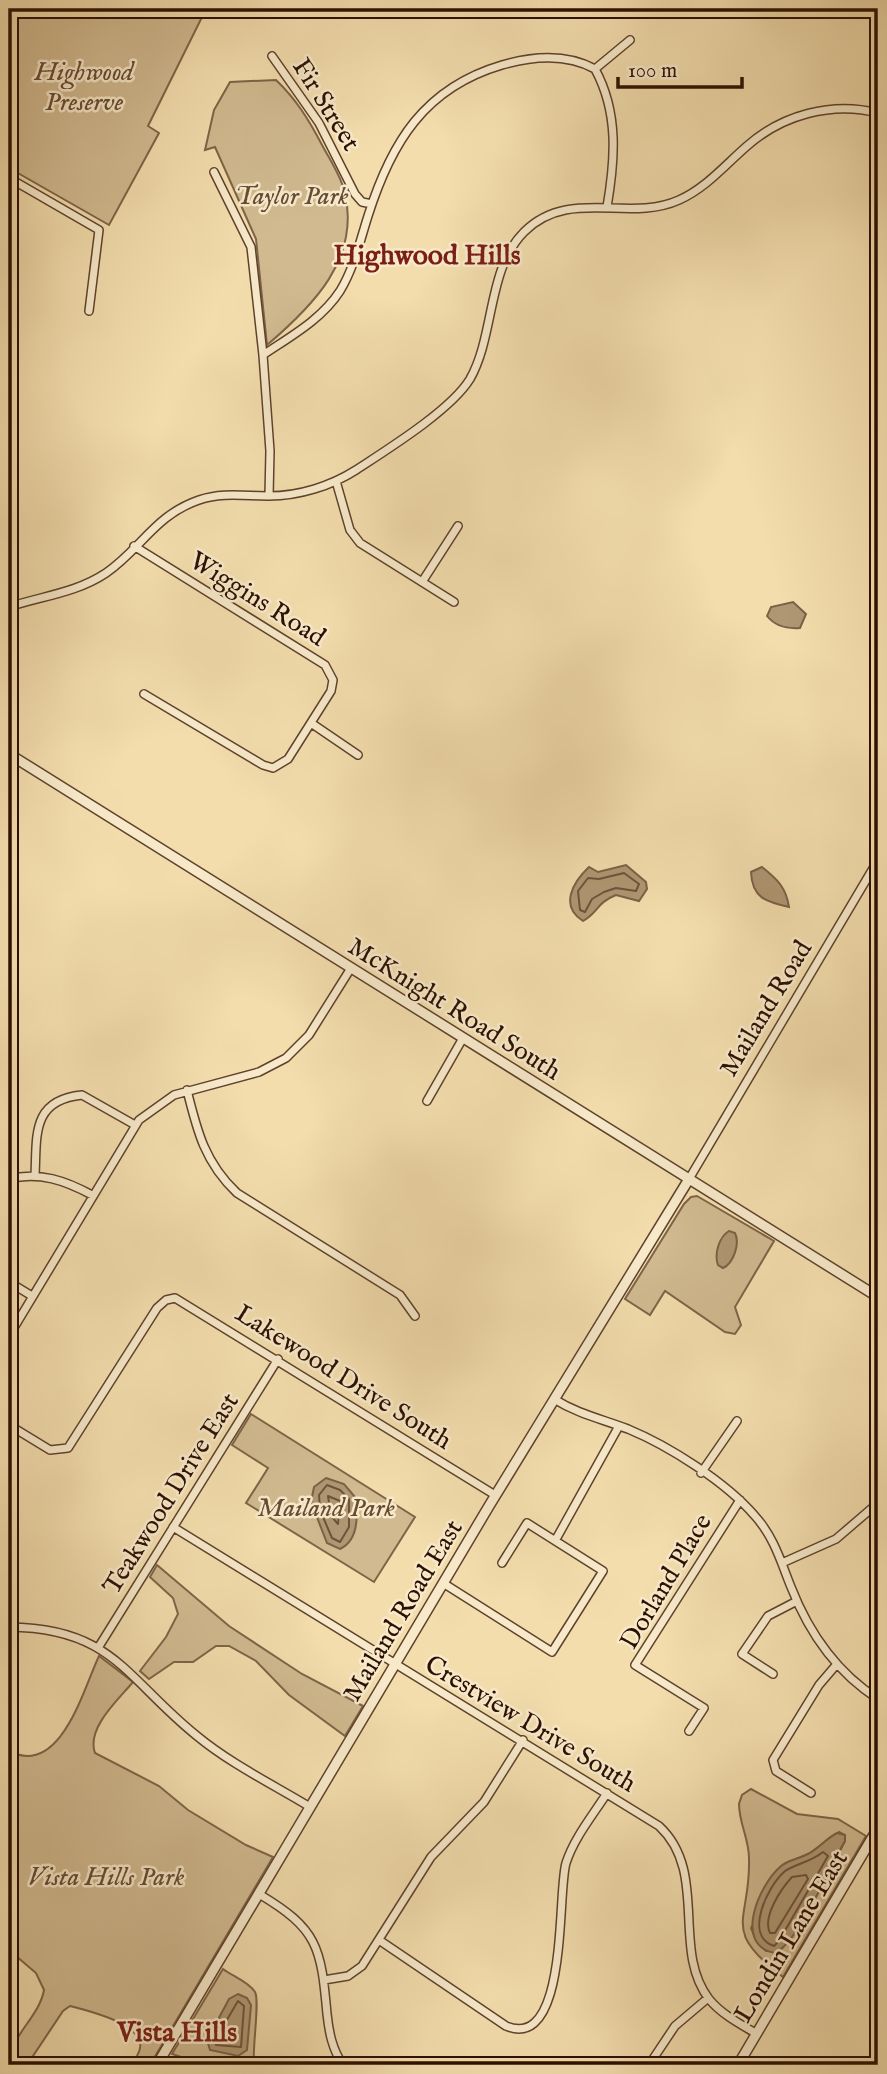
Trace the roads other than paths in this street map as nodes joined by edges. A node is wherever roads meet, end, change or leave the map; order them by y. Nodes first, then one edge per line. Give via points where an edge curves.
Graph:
1 (630, 40) dead end
2 (272, 56) dead end
3 (595, 69) junction
4 (878, 113) edge
5 (214, 172) dead end
6 (9, 178) edge
7 (372, 204) junction
8 (607, 207) junction
9 (89, 311) dead end
10 (263, 355) junction
11 (336, 481) junction
12 (269, 496) junction
13 (458, 526) dead end
14 (134, 546) junction
15 (422, 582) junction
16 (454, 602) dead end
17 (9, 607) edge
18 (144, 694) dead end
19 (311, 723) junction
20 (9, 754) edge
21 (358, 755) dead end
22 (878, 860) edge
23 (351, 968) junction
24 (463, 1038) junction
25 (187, 1090) junction
26 (427, 1101) dead end
27 (135, 1125) junction
28 (36, 1175) junction
29 (9, 1179) edge
30 (689, 1179) junction
31 (93, 1195) junction
32 (9, 1282) edge
33 (32, 1296) junction
34 (878, 1297) edge
35 (415, 1316) dead end
36 (9, 1336) edge
37 (278, 1360) junction
38 (554, 1399) junction
39 (737, 1421) dead end
40 (9, 1424) edge
41 (619, 1426) junction
42 (701, 1473) junction
43 (495, 1495) junction
44 (740, 1500) junction
45 (877, 1505) edge
46 (173, 1527) junction
47 (555, 1541) junction
48 (502, 1563) dead end
49 (782, 1563) junction
50 (443, 1583) junction
51 (797, 1601) junction
52 (9, 1627) edge
53 (98, 1648) junction
54 (394, 1664) junction
55 (837, 1664) junction
56 (773, 1674) dead end
57 (878, 1699) edge
58 (689, 1731) dead end
59 (523, 1740) junction
60 (607, 1793) junction
61 (811, 1793) dead end
62 (310, 1807) junction
63 (878, 1828) edge
64 (259, 1894) junction
65 (379, 1940) junction
66 (324, 1980) junction
67 (708, 1998) junction
68 (757, 2034) junction
69 (157, 2065) edge
70 (343, 2065) edge
71 (649, 2065) edge
72 (738, 2065) edge

1 - 3 street
2 - 7 street, Fir Street via 325,132 355,194
3 - 7 street via 570,59 535,59 492,68 456,85 404,133
3 - 8 street via 613,128
4 - 8 street via 840,108 790,119 758,137 680,200 648,208
5 - 10 street via 251,247
6 - 9 street via 99,230
7 - 10 street via 349,273 332,302
8 - 11 street via 569,207 526,230 509,254 478,359 461,391
10 - 12 street
11 - 12 street via 310,491
11 - 15 street via 355,538
12 - 14 street via 202,499 169,514
13 - 15 street
14 - 17 street via 105,573 78,587
14 - 19 street, Wiggins Road via 329,668 333,686
15 - 16 street
18 - 19 street, Wiggins Road via 267,767 284,763
19 - 21 street
20 - 23 street, McKnight Road South
22 - 30 street, Mailand Road
23 - 24 street, McKnight Road South
23 - 25 street via 309,1035 286,1058 260,1072
24 - 26 street
24 - 30 street, McKnight Road South
25 - 27 street via 160,1102
25 - 35 street via 203,1149 227,1183 400,1295
27 - 28 street via 82,1095 48,1108 38,1120
27 - 31 street
28 - 29 street
28 - 31 street
30 - 34 street, McKnight Road South
30 - 38 street, Mailand Road East
31 - 33 street
32 - 33 street
33 - 36 street
37 - 40 street, Lakewood Drive South via 183,1300 170,1298 157,1308 68,1448 50,1450
37 - 43 street, Lakewood Drive South
37 - 46 street, Teakwood Drive East
38 - 41 street via 580,1414
38 - 43 street, Mailand Road East
39 - 42 street
41 - 42 street via 656,1443
41 - 47 street
42 - 44 street
43 - 50 street, Mailand Road East
44 - 49 street via 763,1525
44 - 58 street, Dorland Place via 635,1665 704,1708
45 - 49 street via 836,1539
46 - 53 street, Teakwood Drive East
46 - 54 street, Crestview Drive South
47 - 48 street via 527,1523
47 - 50 street via 603,1571 552,1652
49 - 51 street
50 - 54 street, Mailand Road East
51 - 55 street via 815,1637
51 - 56 street via 768,1616 742,1654
52 - 53 street via 58,1631
53 - 62 street via 136,1676 205,1742
54 - 59 street, Crestview Drive South
54 - 62 street, Mailand Road East
55 - 57 street
55 - 61 street via 773,1760 776,1771
59 - 60 street, Crestview Drive South
59 - 65 street via 484,1802 431,1857
60 - 65 street via 567,1861 554,1982 529,2025 506,2025
60 - 67 street, Crestview Drive South via 659,1826 680,1854 695,1965
62 - 64 street, Mailand Road East
63 - 68 street, Londin Lane East
64 - 66 street via 310,1934
64 - 69 street, Mailand Road East
65 - 66 street via 357,1972
66 - 70 street via 329,2032
67 - 68 street, Crestview Drive South
67 - 71 street via 675,2026
68 - 72 street, Londin Lane East

